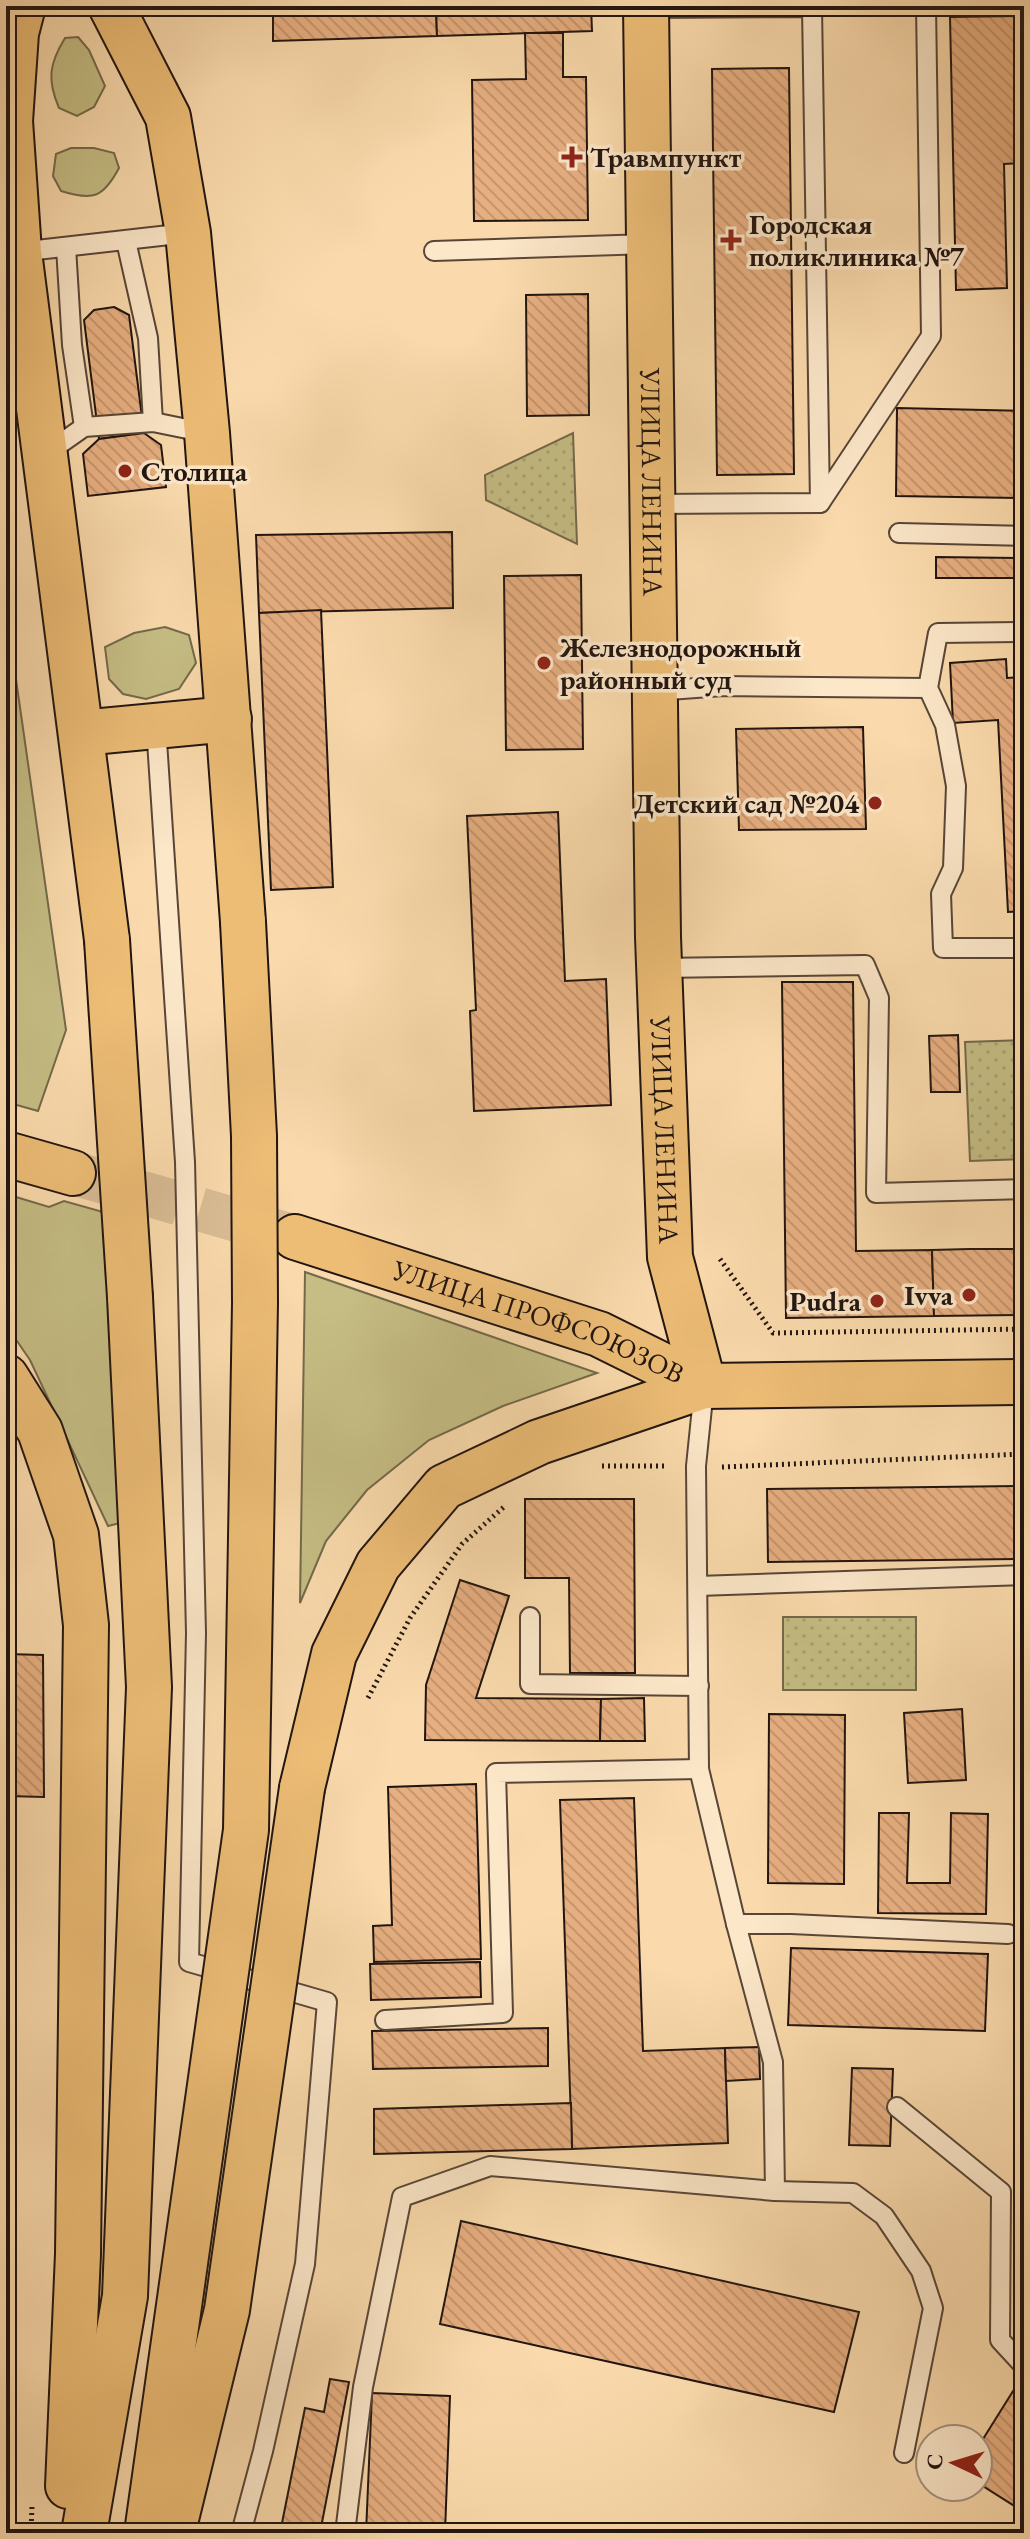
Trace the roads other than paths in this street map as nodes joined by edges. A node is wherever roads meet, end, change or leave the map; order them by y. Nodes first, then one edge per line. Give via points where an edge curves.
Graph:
1 (23, 6) edge
2 (926, 6) edge
3 (646, 7) edge
4 (120, 9) edge
5 (188, 233) junction
6 (126, 241) junction
7 (649, 244) junction
8 (66, 247) junction
9 (434, 251) dead end
10 (19, 252) junction
11 (153, 422) junction
12 (84, 427) junction
13 (207, 433) junction
14 (45, 455) junction
15 (820, 503) junction
16 (652, 504) junction
17 (899, 533) dead end
18 (1024, 536) edge
19 (1024, 632) edge
20 (928, 688) junction
21 (655, 691) junction
22 (229, 719) junction
23 (156, 726) junction
24 (81, 733) junction
25 (1024, 948) edge
26 (659, 968) junction
27 (6, 1154) edge
28 (73, 1173) tunnel mouth
29 (1024, 1189) edge
30 (295, 1237) tunnel mouth
31 (6, 1377) edge
32 (1024, 1382) edge
33 (704, 1386) junction
34 (1024, 1575) edge
35 (698, 1586) junction
36 (530, 1617) dead end
37 (699, 1686) junction
38 (699, 1769) junction
39 (736, 1924) junction
40 (1008, 1934) dead end
41 (385, 2020) dead end
42 (897, 2107) dead end
43 (775, 2191) junction
44 (1024, 2366) edge
45 (904, 2453) dead end
46 (66, 2533) edge
47 (84, 2533) edge
48 (147, 2533) edge
49 (172, 2533) edge
50 (241, 2533) edge
51 (345, 2533) edge

1 - 10 main road via 10,121
2 - 15 lane via 931,336
3 - 7 main road, УЛИЦА ЛЕНИНА
3 - 15 lane via 812,7
4 - 5 main road via 168,117
5 - 6 lane
5 - 13 main road
6 - 8 lane
6 - 11 lane via 148,338
7 - 9 lane
7 - 16 main road, УЛИЦА ЛЕНИНА
8 - 10 lane
8 - 12 lane
10 - 14 main road
11 - 12 lane
11 - 13 lane
12 - 14 lane
13 - 22 main road
14 - 24 main road
15 - 16 lane
16 - 21 main road, УЛИЦА ЛЕНИНА
17 - 18 lane
19 - 20 lane via 938,633
20 - 21 lane via 723,686
20 - 25 lane via 945,725 956,786 953,868 941,894 943,948
21 - 26 main road, УЛИЦА ЛЕНИНА
22 - 23 main road
22 - 48 main road, bridge via 254,1136 246,1830
23 - 24 main road
23 - 50 lane via 185,1162 196,1633 189,1962 327,2002 305,2264
24 - 47 main road, bridge via 107,940 149,1687 125,2296
26 - 29 lane via 865,965 879,998 876,1193
26 - 33 main road, УЛИЦА ЛЕНИНА via 670,1257
27 - 28 main road
30 - 33 main road, УЛИЦА ПРОФСОЮЗОВ via 599,1334
31 - 46 main road via 40,1431 76,1535 86,1625 78,2254
32 - 33 main road, УЛИЦА ПРОФСОЮЗОВ
33 - 35 lane via 696,1466
33 - 49 main road, bridge via 539,1442 444,1487 378,1565 334,1654 302,1788 227,2310
34 - 35 lane
35 - 37 lane
36 - 37 lane via 530,1684
37 - 38 lane
38 - 39 lane
38 - 41 lane via 496,1773 503,2013
39 - 40 lane
39 - 43 lane via 773,2062
42 - 44 lane via 1001,2192 1000,2340
43 - 45 lane via 853,2193 884,2216 921,2271 933,2308
43 - 51 lane via 490,2166 402,2197 363,2387

